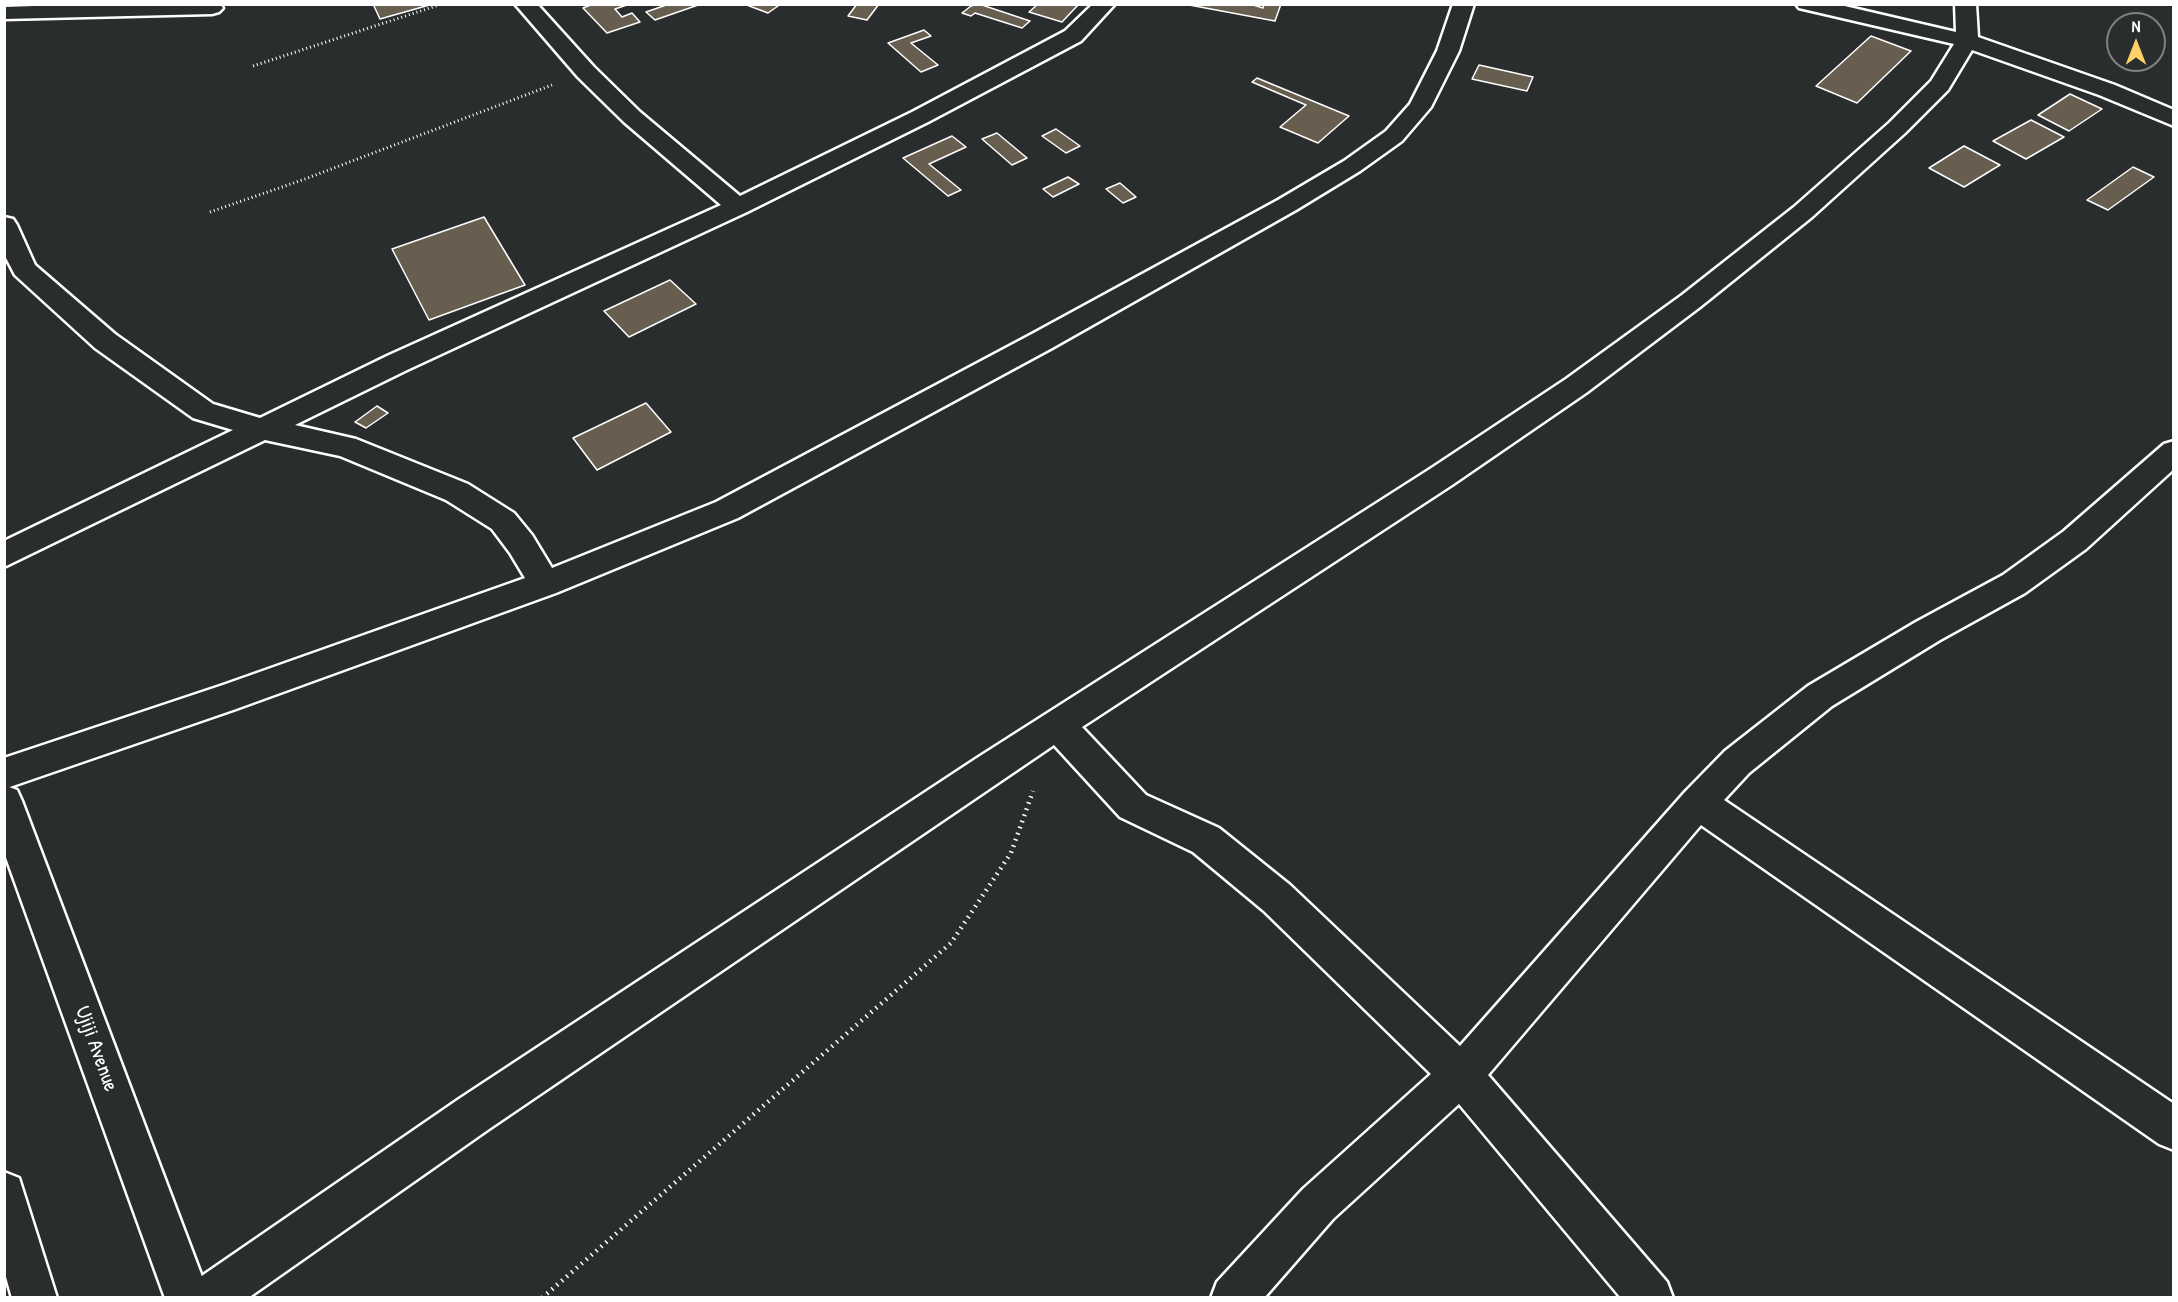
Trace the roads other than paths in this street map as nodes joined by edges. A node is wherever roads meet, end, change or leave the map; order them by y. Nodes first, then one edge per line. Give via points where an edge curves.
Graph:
1 (525, 4) edge
2 (1105, 4) edge
3 (1464, 4) edge
4 (1806, 4) edge
5 (1965, 4) edge
6 (212, 8) dead end
7 (54, 9) edge
8 (4, 13) edge
9 (1967, 41) junction
10 (2174, 119) edge
11 (738, 207) junction
12 (4, 225) edge
13 (263, 429) junction
14 (2174, 452) edge
15 (4, 555) edge
16 (545, 584) junction
17 (1057, 725) junction
18 (4, 774) edge
19 (4, 801) edge
20 (1698, 802) junction
21 (1461, 1075) junction
22 (2169, 1119) edge
23 (4, 1193) edge
24 (35, 1298) edge
25 (188, 1298) edge
26 (209, 1298) edge
27 (1233, 1298) edge
28 (1651, 1298) edge

1 - 11 street via 632,117
2 - 11 street via 1073,36
3 - 16 street via 1448,51 1420,107 1394,136 1352,166 1053,335 727,510
4 - 9 street
5 - 9 street
6 - 7 street
7 - 8 street
9 - 10 street via 2097,86
9 - 17 street via 1940,85 1897,128 1803,212 1691,301 1576,386 1470,457
11 - 13 street via 397,363
12 - 13 street via 24,269 105,341 203,411
13 - 15 street
13 - 16 street via 346,447 457,492 503,521
14 - 20 street via 2075,540 2014,584 1820,696 1737,762
16 - 18 street
17 - 21 street via 1133,806 1206,840 1277,898
17 - 26 street via 474,1114
19 - 25 street, Ujiji Avenue
20 - 21 street
20 - 22 street
21 - 27 street via 1318,1204
21 - 28 street
23 - 24 street

